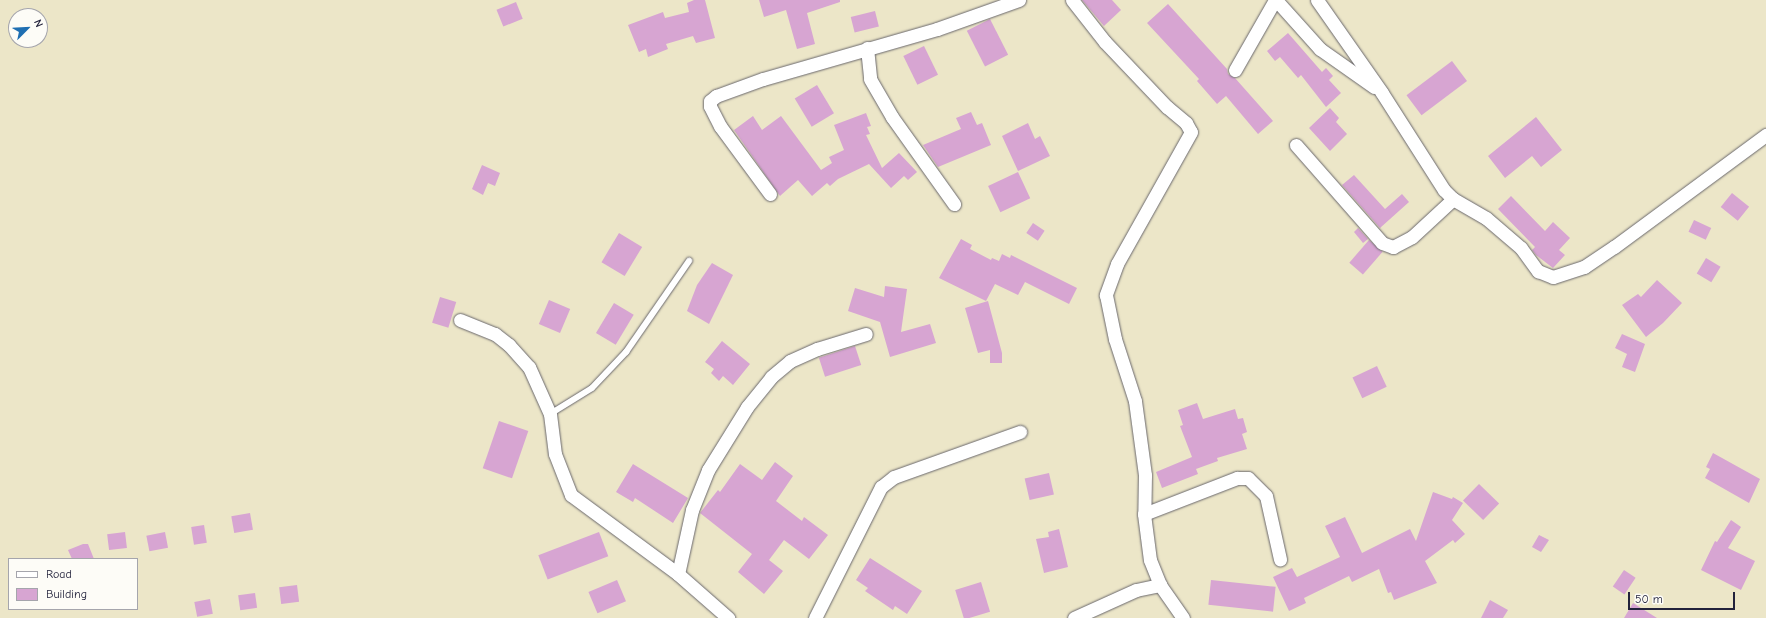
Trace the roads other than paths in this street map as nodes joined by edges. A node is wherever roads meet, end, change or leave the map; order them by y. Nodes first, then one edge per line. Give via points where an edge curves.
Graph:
1 (1019, 0) edge
2 (1072, 0) edge
3 (1276, 0) edge
4 (1317, 0) edge
5 (867, 48) junction
6 (1235, 70) dead end
7 (1382, 93) junction
8 (1766, 135) edge
9 (1296, 145) dead end
10 (770, 194) dead end
11 (1453, 198) junction
12 (954, 204) dead end
13 (689, 261) dead end
14 (460, 320) dead end
15 (866, 334) dead end
16 (550, 414) junction
17 (1020, 432) dead end
18 (1144, 514) junction
19 (1280, 558) dead end
20 (678, 574) junction
21 (1160, 585) junction
22 (728, 618) edge
23 (815, 618) edge
24 (1074, 618) edge
25 (1183, 618) edge

1 - 5 street via 950,24
2 - 18 street via 1104,42 1186,123 1191,132 1117,264 1106,294 1115,338 1135,401 1145,475
3 - 6 street
3 - 7 street via 1320,49
4 - 7 street
5 - 10 street via 716,96 710,101 720,126
5 - 12 street via 870,79 892,117
7 - 11 street via 1426,164
8 - 11 street via 1584,267 1553,277 1538,271 1521,248 1486,218
9 - 11 street via 1382,243 1393,247 1412,237
13 - 16 lane via 626,352 592,388
14 - 16 street via 494,334 509,345 529,367
15 - 20 street via 817,349 790,361 766,383 747,407 708,470 692,510
16 - 20 street via 556,454 571,495
17 - 23 street via 894,476 881,488
18 - 19 street via 1237,478 1248,478 1266,496
18 - 21 street via 1150,560
20 - 22 street
21 - 24 street via 1136,590
21 - 25 street

